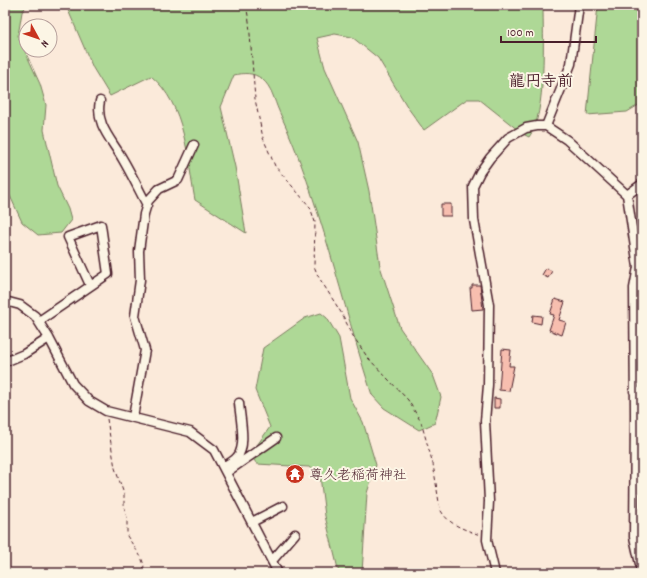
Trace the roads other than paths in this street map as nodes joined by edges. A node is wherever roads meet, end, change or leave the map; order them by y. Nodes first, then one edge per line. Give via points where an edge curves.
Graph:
1 (579, 5) edge
2 (100, 101) dead end
3 (546, 126) junction
4 (194, 145) dead end
5 (642, 184) edge
6 (627, 195) junction
7 (147, 205) junction
8 (90, 285) junction
9 (5, 300) edge
10 (39, 321) junction
11 (49, 338) junction
12 (5, 362) edge
13 (638, 392) edge
14 (239, 403) dead end
15 (132, 417) junction
16 (276, 438) dead end
17 (225, 470) junction
18 (283, 506) dead end
19 (252, 522) junction
20 (295, 534) dead end
21 (272, 561) junction
22 (278, 573) edge
23 (495, 573) edge
24 (642, 573) edge

1 - 3 street via 571,64
2 - 7 street via 98,111 101,124
3 - 6 street via 567,140
3 - 23 street via 526,128 508,138 490,158 473,186 474,220 489,305 485,421 489,501 487,540
4 - 7 street via 178,180 159,189
5 - 6 street
6 - 13 street via 638,267 634,288
7 - 15 street via 139,251 140,280 135,316 145,350
8 - 8 street via 108,274 101,225 68,237
8 - 10 street
9 - 10 street via 20,305
10 - 11 street
11 - 12 street via 24,354
11 - 15 street via 77,389 89,401 106,411
13 - 24 street via 634,537
14 - 17 street via 243,443 237,458
15 - 17 street via 190,432 214,450
16 - 17 street
17 - 19 street
18 - 19 street
19 - 21 street
20 - 21 street
21 - 22 street

